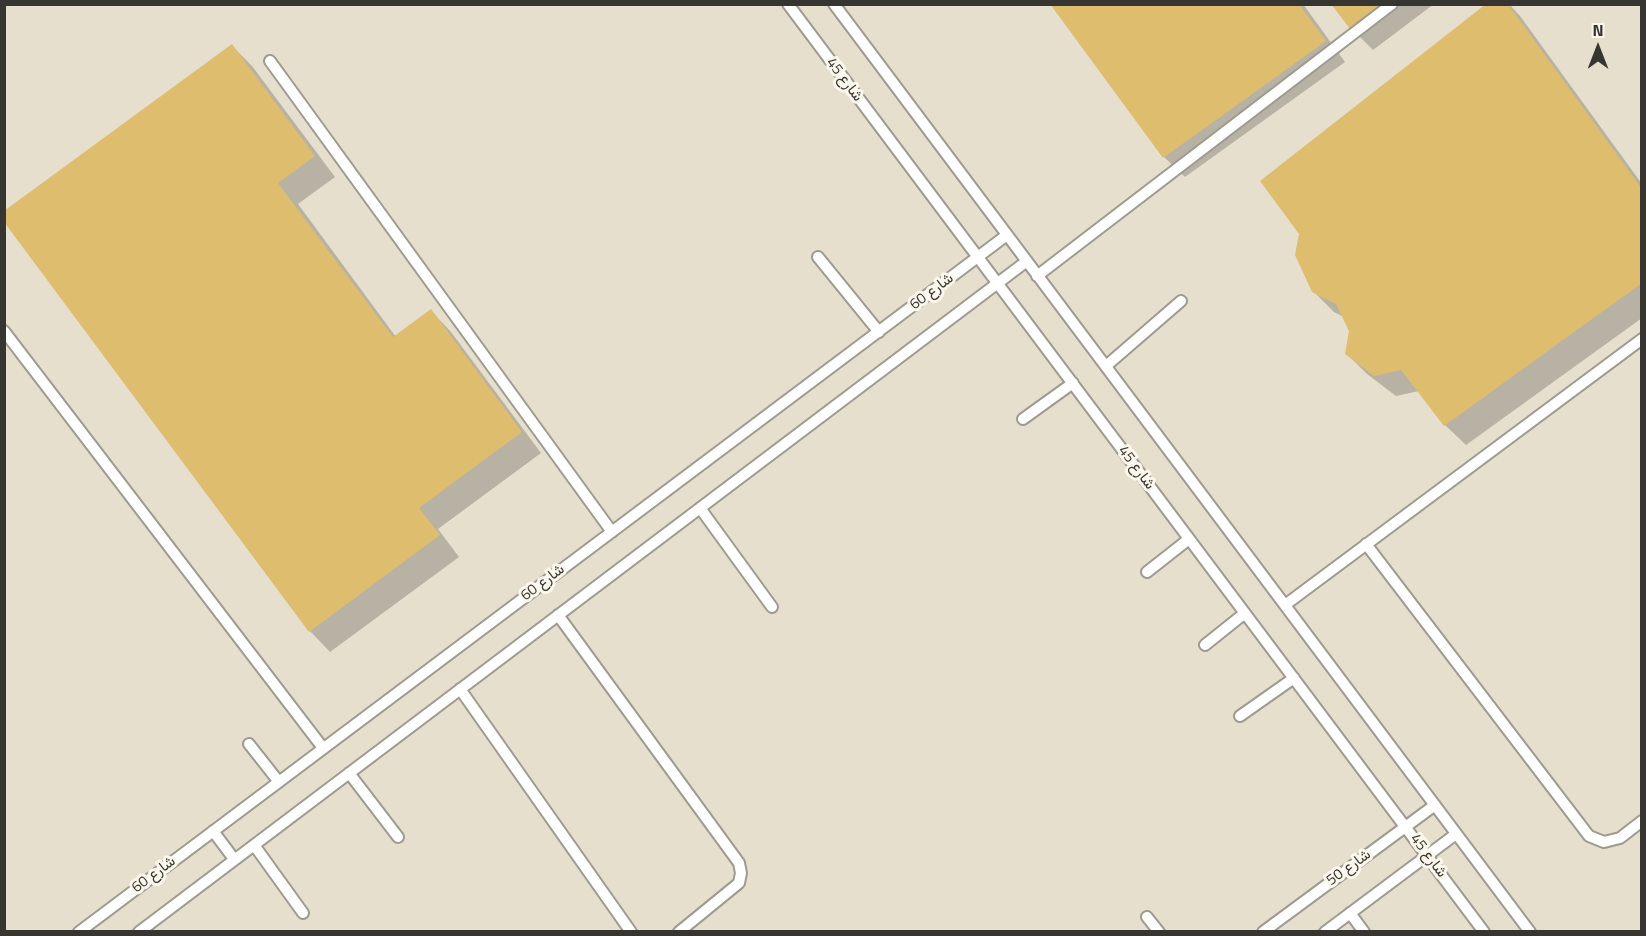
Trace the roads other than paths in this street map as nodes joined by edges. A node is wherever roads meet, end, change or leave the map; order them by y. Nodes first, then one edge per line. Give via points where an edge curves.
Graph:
1 (788, 4) edge
2 (1392, 4) edge
3 (837, 5) edge
4 (270, 61) dead end
5 (1007, 235) junction
6 (818, 257) dead end
7 (978, 257) junction
8 (1027, 261) junction
9 (1038, 276) junction
10 (998, 284) junction
11 (1181, 301) dead end
12 (4, 331) edge
13 (879, 332) junction
14 (1641, 339) edge
15 (1106, 366) junction
16 (1073, 383) junction
17 (1023, 420) dead end
18 (700, 508) junction
19 (612, 532) junction
20 (1189, 538) junction
21 (1366, 544) junction
22 (1147, 572) dead end
23 (1285, 605) junction
24 (772, 607) dead end
25 (1245, 613) junction
26 (558, 615) junction
27 (1205, 645) dead end
28 (1294, 678) junction
29 (460, 689) junction
30 (1240, 716) dead end
31 (249, 744) dead end
32 (323, 748) junction
33 (349, 773) junction
34 (279, 782) junction
35 (1435, 805) junction
36 (1641, 821) edge
37 (1405, 826) junction
38 (213, 831) junction
39 (1456, 834) junction
40 (398, 837) dead end
41 (254, 845) junction
42 (1427, 855) junction
43 (234, 860) junction
44 (303, 913) dead end
45 (1350, 913) junction
46 (1147, 917) dead end
47 (79, 932) edge
48 (139, 932) edge
49 (632, 932) edge
50 (679, 932) edge
51 (1159, 932) edge
52 (1263, 932) edge
53 (1325, 932) edge
54 (1364, 932) edge
55 (1484, 932) edge
56 (1530, 932) edge

1 - 7 lane, شارع 45
2 - 9 lane
3 - 5 lane
4 - 19 lane
5 - 7 lane, شارع 60
5 - 8 lane
6 - 13 lane
7 - 10 lane, شارع 45
7 - 13 lane, شارع 60
8 - 9 lane
8 - 10 lane
9 - 15 lane
10 - 16 lane, شارع 45
10 - 18 lane
11 - 15 lane
12 - 32 lane
13 - 19 lane, شارع 60
14 - 21 lane
15 - 23 lane
16 - 17 lane
16 - 20 lane, شارع 45
18 - 24 lane
18 - 26 lane
19 - 32 lane, شارع 60
20 - 22 lane
20 - 25 lane, شارع 45
21 - 23 lane
21 - 36 lane via 1588,836 1604,842 1620,838
23 - 35 lane
25 - 27 lane
25 - 28 lane, شارع 45
26 - 29 lane
26 - 50 lane via 739,863 739,882
28 - 30 lane
28 - 37 lane, شارع 45
29 - 33 lane
29 - 49 lane
31 - 34 lane
32 - 34 lane, شارع 60
33 - 40 lane
33 - 41 lane
34 - 38 lane, شارع 60
35 - 37 lane, شارع 50
35 - 39 lane
37 - 42 lane, شارع 45
37 - 52 lane, شارع 50
38 - 43 lane
38 - 47 lane, شارع 60
39 - 42 lane
39 - 56 lane
41 - 43 lane
41 - 44 lane
42 - 45 lane
42 - 55 lane, شارع 45
43 - 48 lane
45 - 53 lane
45 - 54 lane
46 - 51 lane

